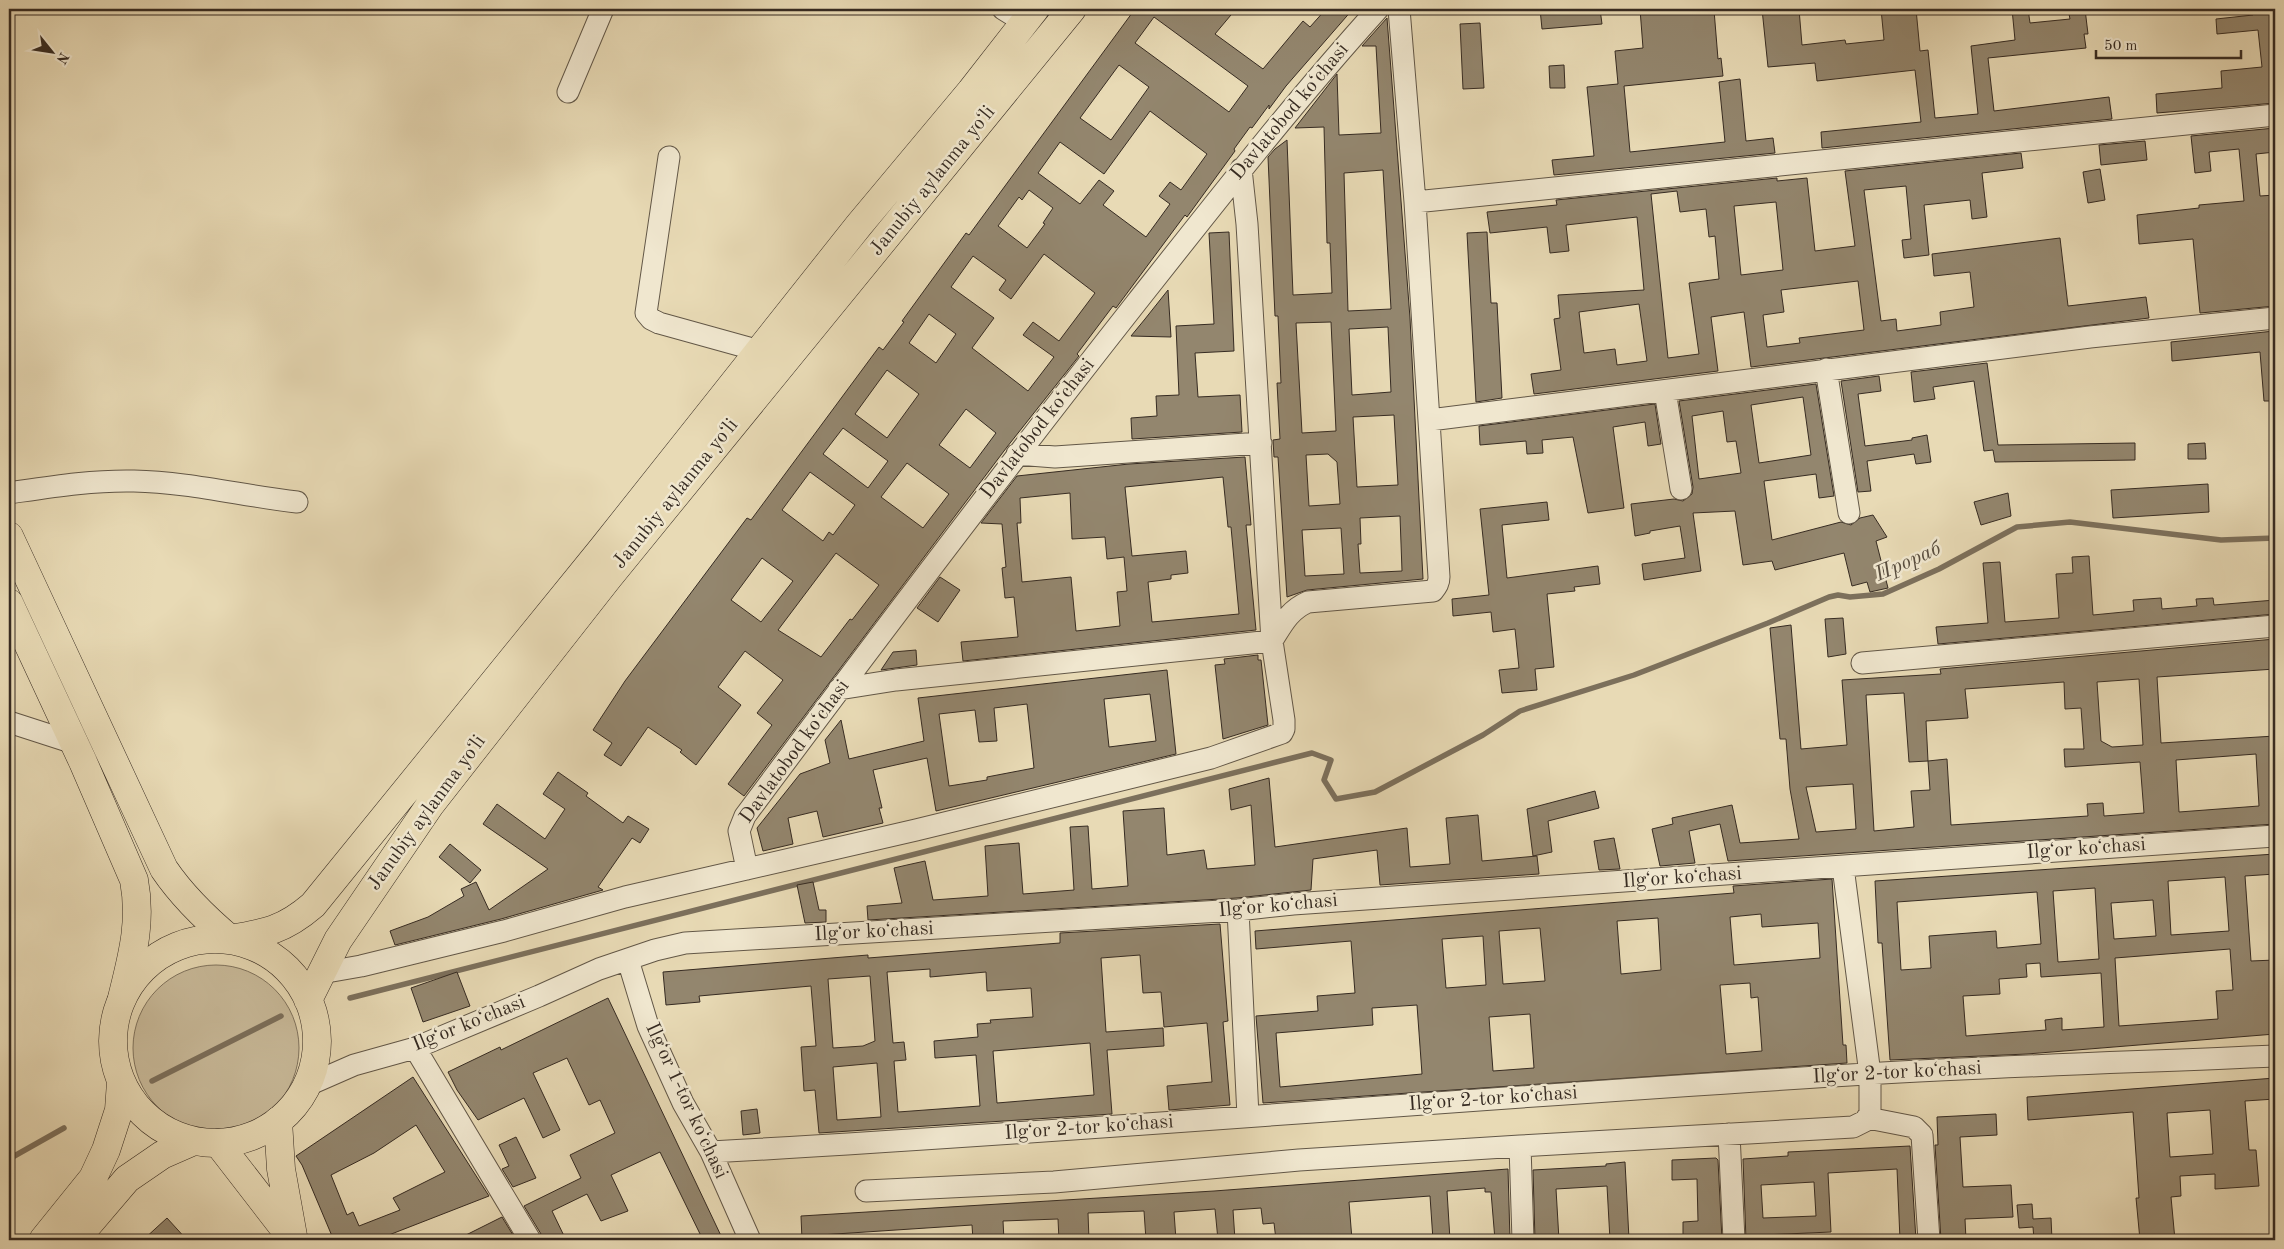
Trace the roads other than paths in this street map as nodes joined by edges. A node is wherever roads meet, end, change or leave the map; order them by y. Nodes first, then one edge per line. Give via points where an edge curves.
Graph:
1 (603, 9) edge
2 (1072, 9) edge
3 (1378, 9) edge
4 (1399, 9) edge
5 (1020, 13) edge
6 (568, 92) dead end
7 (2275, 115) edge
8 (669, 157) dead end
9 (1241, 170) junction
10 (1415, 202) junction
11 (2275, 318) edge
12 (760, 351) junction
13 (1826, 370) junction
14 (1665, 391) junction
15 (1430, 420) junction
16 (1261, 443) junction
17 (1017, 454) junction
18 (1682, 489) dead end
19 (9, 493) edge
20 (297, 502) dead end
21 (1849, 513) dead end
22 (9, 536) edge
23 (9, 603) edge
24 (2275, 626) edge
25 (1272, 641) junction
26 (1862, 663) dead end
27 (839, 689) junction
28 (9, 722) edge
29 (74, 743) junction
30 (2275, 836) edge
31 (1843, 867) junction
32 (747, 869) junction
33 (1238, 910) junction
34 (230, 939) junction
35 (628, 960) junction
36 (321, 973) junction
37 (122, 998) junction
38 (308, 1000) junction
39 (415, 1048) junction
40 (2275, 1056) edge
41 (1870, 1074) junction
42 (121, 1082) junction
43 (306, 1086) junction
44 (1248, 1116) junction
45 (1868, 1118) junction
46 (278, 1121) junction
47 (1729, 1134) junction
48 (206, 1142) junction
49 (1520, 1146) junction
50 (711, 1152) junction
51 (866, 1191) dead end
52 (42, 1240) edge
53 (75, 1240) edge
54 (293, 1240) edge
55 (530, 1240) edge
56 (750, 1240) edge
57 (1523, 1240) edge
58 (1734, 1240) edge
59 (1930, 1240) edge

1 - 6 street
2 - 36 main road, Janubiy aylanma yoʻli via 501,713 384,870 338,940
3 - 9 street, Davlatobod koʻchasi
4 - 10 street
5 - 12 main road, Janubiy aylanma yoʻli via 971,90
7 - 10 street
8 - 12 street via 646,313 659,323
9 - 16 street
9 - 17 street, Davlatobod koʻchasi
10 - 15 street
11 - 13 street
12 - 34 main road, Janubiy aylanma yoʻli via 313,906 296,920 272,931
13 - 14 street
13 - 21 street
14 - 15 street
14 - 18 street
15 - 25 street via 1439,583 1432,591 1308,602 1289,614
16 - 17 street via 1055,457
16 - 25 street
17 - 27 street, Davlatobod koʻchasi
19 - 20 street via 135,481
22 - 34 main road via 164,869 197,911
23 - 29 main road
24 - 26 street
25 - 27 street via 896,680
25 - 32 street via 1284,720 1282,733 1211,758
27 - 32 street, Davlatobod koʻchasi via 742,821 739,831
28 - 29 street
29 - 37 main road via 134,880 138,900 136,940
30 - 31 street, Ilgʻor koʻchasi
31 - 33 street, Ilgʻor koʻchasi
31 - 41 street
32 - 36 street via 625,897 361,966
33 - 35 street, Ilgʻor koʻchasi via 685,943
33 - 44 street
34 - 37 main road via 204,939 178,945 155,958 136,976
34 - 38 main road via 255,946 277,959 295,978
35 - 39 street, Ilgʻor koʻchasi via 599,969
35 - 50 street, Ilgʻor 1-tor koʻchasi via 648,1026
36 - 38 main road, Janubiy aylanma yoʻli
37 - 42 main road via 113,1025 113,1054
38 - 43 main road via 315,1021 317,1043 314,1065
39 - 43 street, Ilgʻor koʻchasi via 354,1065
39 - 55 street
40 - 41 street, Ilgʻor 2-tor koʻchasi
41 - 44 street, Ilgʻor 2-tor koʻchasi
41 - 45 street
42 - 48 main road via 133,1103 150,1120 170,1134
42 - 52 main road via 120,1110 93,1178
43 - 46 main road
44 - 50 street, Ilgʻor 2-tor koʻchasi via 944,1139
45 - 47 street via 1853,1127
45 - 59 street via 1914,1127 1922,1135
46 - 48 main road via 260,1133 240,1140
46 - 54 main road via 281,1169
47 - 49 street
47 - 58 street
48 - 53 main road via 162,1155 127,1179
48 - 54 main road
49 - 51 street via 1299,1160 1054,1182
49 - 57 street
50 - 56 street, Ilgʻor 1-tor koʻchasi

